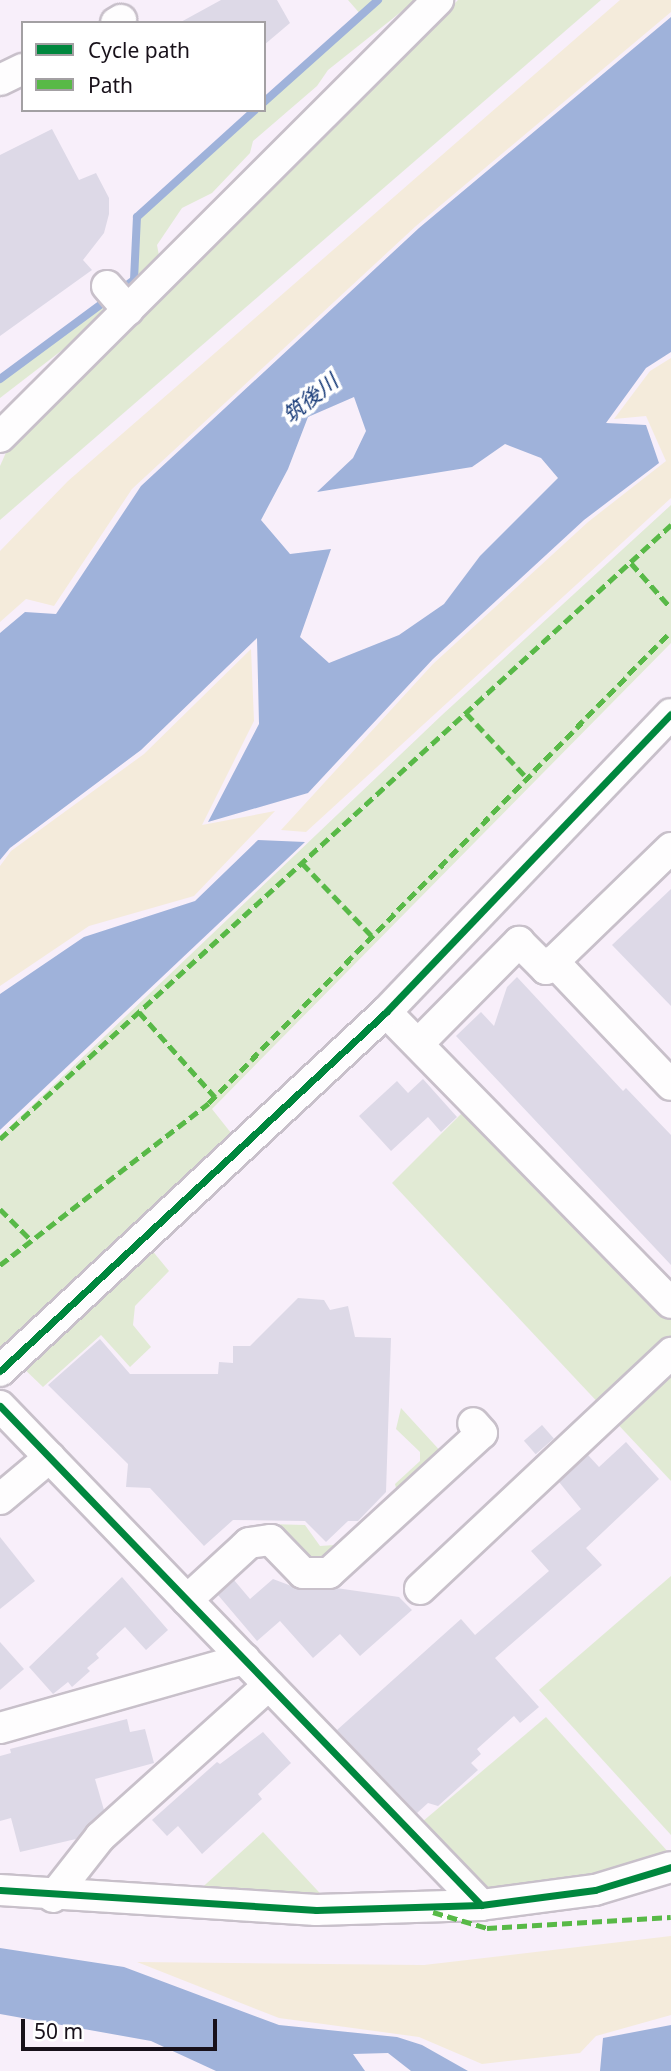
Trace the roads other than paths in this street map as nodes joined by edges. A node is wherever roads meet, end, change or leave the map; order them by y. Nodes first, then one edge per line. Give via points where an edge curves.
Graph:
1 (438, 0) edge
2 (21, 69) edge
3 (0, 80) edge
4 (0, 437) edge
5 (671, 714) edge
6 (671, 848) edge
7 (554, 961) junction
8 (386, 1012) junction
9 (418, 1044) junction
10 (671, 1085) edge
11 (671, 1303) edge
12 (671, 1353) edge
13 (0, 1371) edge
14 (0, 1406) edge
15 (472, 1423) dead end
16 (50, 1457) junction
17 (0, 1499) edge
18 (420, 1589) dead end
19 (187, 1600) junction
20 (244, 1659) junction
21 (269, 1685) junction
22 (0, 1728) edge
23 (671, 1867) edge
24 (0, 1890) edge
25 (53, 1897) junction
26 (481, 1905) junction

1 - 4 street via 119,300
2 - 3 street
5 - 8 street
6 - 7 street
7 - 9 street via 546,969 519,942
7 - 10 street
8 - 9 street
8 - 13 street
9 - 11 street
12 - 18 street
14 - 16 street
15 - 19 street via 482,1433 329,1573 303,1573 271,1540 249,1543
16 - 17 street
16 - 19 street
19 - 20 street
20 - 21 street
20 - 22 street
21 - 25 street via 100,1837
21 - 26 street
23 - 26 street via 595,1890
24 - 25 street
25 - 26 street via 316,1910

